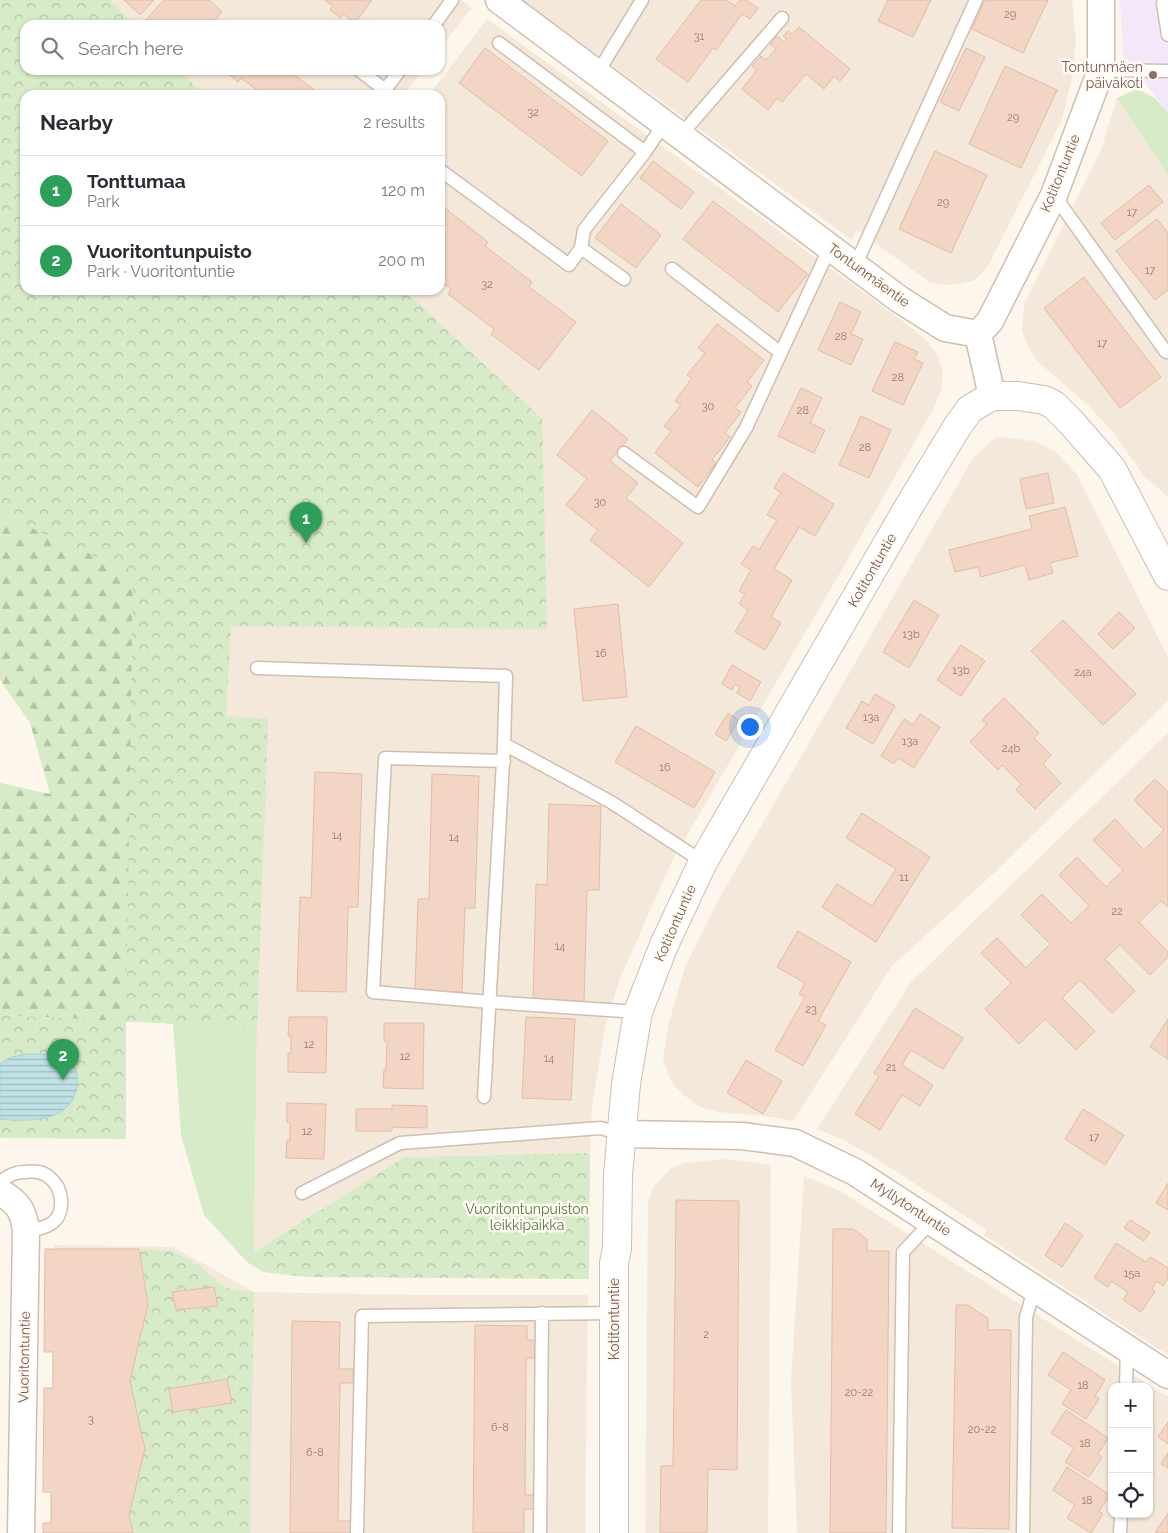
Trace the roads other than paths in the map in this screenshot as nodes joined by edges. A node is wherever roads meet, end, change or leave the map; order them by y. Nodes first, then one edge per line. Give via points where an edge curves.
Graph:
1 (452, 0) edge
2 (499, 0) edge
3 (642, 0) edge
4 (976, 0) edge
5 (1101, 0) edge
6 (1163, 3) dead end
7 (782, 18) dead end
8 (438, 20) edge
9 (1168, 36) edge
10 (499, 43) dead end
11 (1101, 70) junction
12 (1168, 71) edge
13 (595, 72) junction
14 (366, 75) edge
15 (396, 75) edge
16 (386, 90) edge
17 (386, 90) edge
18 (672, 130) junction
19 (645, 152) junction
20 (445, 174) edge
21 (1054, 195) junction
22 (830, 247) junction
23 (582, 248) junction
24 (853, 264) junction
25 (672, 269) dead end
26 (624, 280) dead end
27 (978, 334) junction
28 (1166, 352) dead end
29 (781, 354) junction
30 (992, 396) junction
31 (624, 453) dead end
32 (1168, 576) edge
33 (257, 668) dead end
34 (504, 744) junction
35 (504, 761) junction
36 (703, 862) junction
37 (490, 1002) junction
38 (638, 1012) junction
39 (484, 1097) dead end
40 (621, 1134) junction
41 (0, 1183) edge
42 (0, 1192) edge
43 (302, 1193) dead end
44 (932, 1221) junction
45 (26, 1230) junction
46 (1035, 1287) junction
47 (542, 1313) junction
48 (614, 1313) junction
49 (1127, 1348) junction
50 (1168, 1374) edge
51 (1126, 1383) edge
52 (1121, 1518) edge
53 (21, 1533) edge
54 (357, 1533) edge
55 (540, 1533) edge
56 (614, 1533) edge
57 (899, 1533) edge
58 (1023, 1533) edge
59 (1120, 1533) edge

1 - 8 lane
2 - 13 street, Tontunmäentie
3 - 13 lane
4 - 24 lane via 860,255
5 - 11 street, Kotitontuntie
6 - 9 lane
7 - 18 lane
10 - 19 lane
11 - 12 lane
11 - 21 street, Kotitontuntie
13 - 18 street, Tontunmäentie
14 - 17 lane
15 - 16 lane
18 - 19 lane
18 - 22 street, Tontunmäentie
19 - 23 lane via 584,230
20 - 23 lane via 568,265
21 - 27 street, Kotitontuntie via 990,321
21 - 28 lane
22 - 24 street, Tontunmäentie
22 - 29 lane
23 - 26 lane
24 - 27 street, Tontunmäentie via 945,328
25 - 29 lane
27 - 30 street
29 - 31 lane via 746,428 698,507
30 - 32 street via 1044,400 1070,421 1112,469
30 - 36 street, Kotitontuntie via 970,409 957,427
33 - 34 lane via 506,676
34 - 35 lane
34 - 36 lane via 611,802
35 - 37 lane
35 - 37 lane via 385,758 373,992
36 - 38 street, Kotitontuntie via 664,945
37 - 38 lane
37 - 39 lane
38 - 40 street, Kotitontuntie
40 - 43 lane via 601,1128 400,1143
40 - 44 street, Myllytontuntie via 742,1136 795,1143 855,1172
40 - 48 street, Kotitontuntie
41 - 45 lane via 17,1172 38,1171 51,1178 61,1194 59,1214 53,1223 40,1229
42 - 45 street, Vuoritontuntie via 12,1199 24,1214
44 - 46 street, Myllytontuntie
44 - 57 lane via 903,1252
45 - 53 street, Vuoritontuntie
46 - 49 street, Myllytontuntie
46 - 58 lane via 1026,1317
47 - 48 lane
47 - 54 lane via 362,1316
47 - 55 lane
48 - 56 street, Kotitontuntie
49 - 50 street, Myllytontuntie
49 - 51 lane
52 - 59 lane

